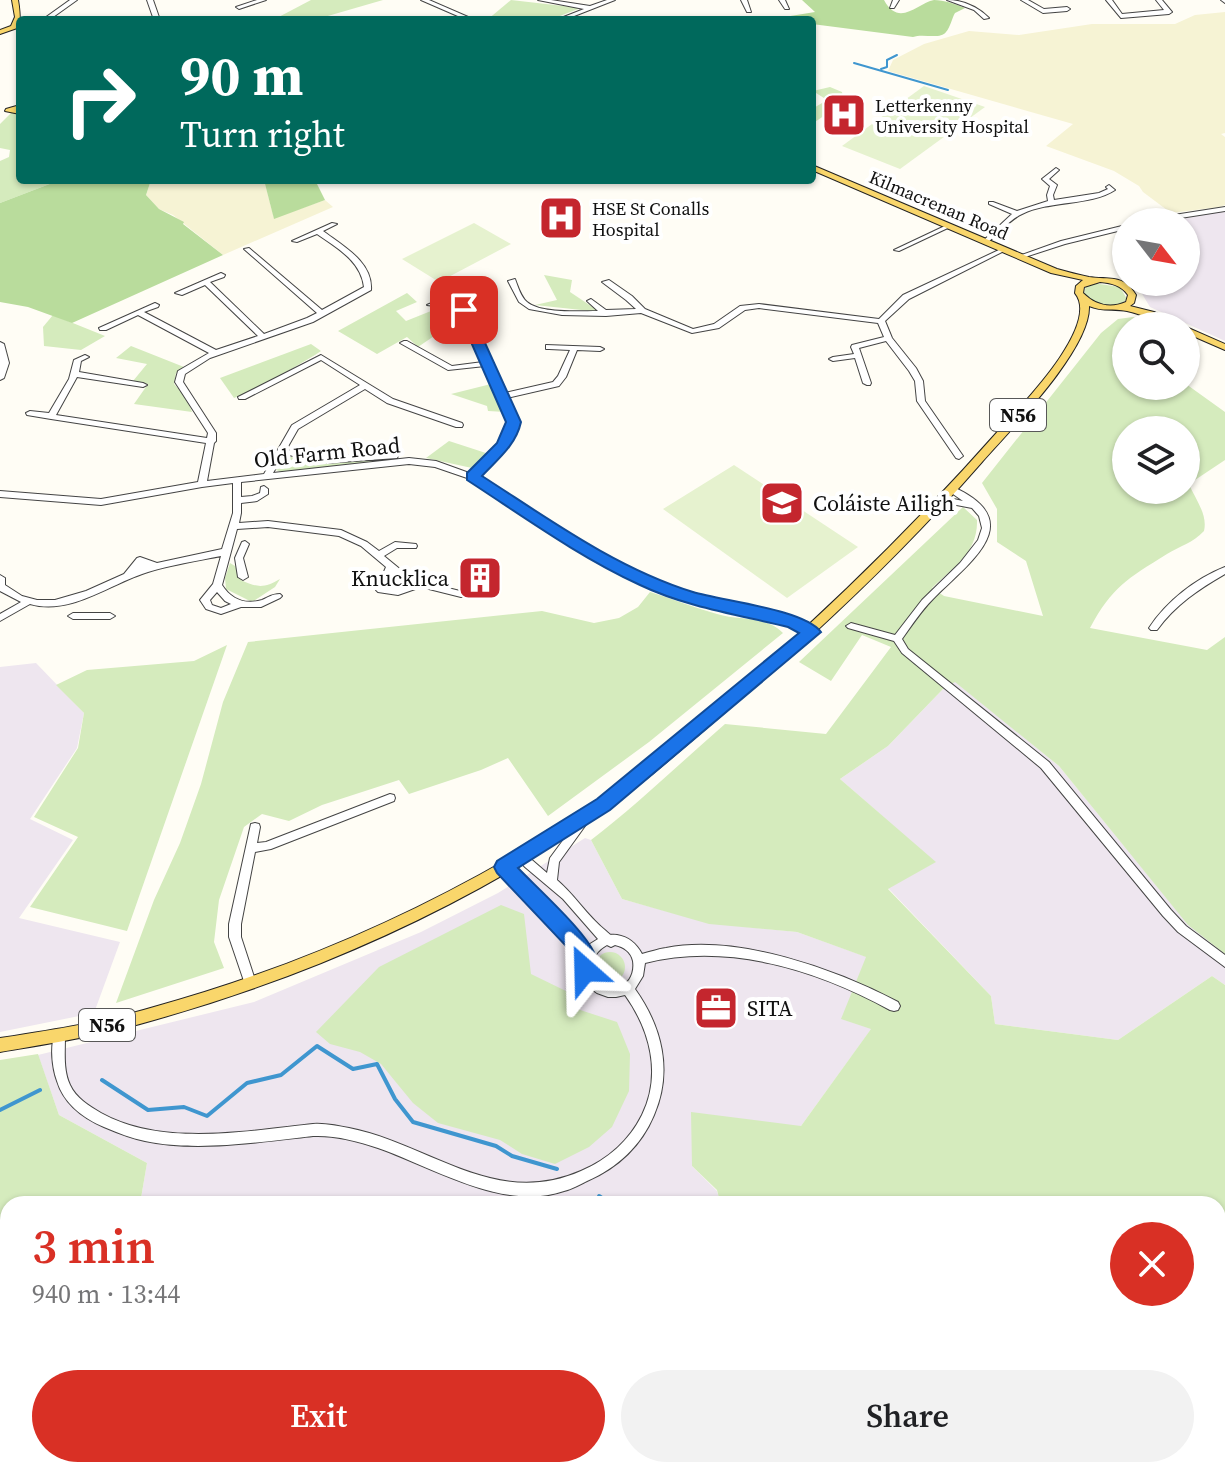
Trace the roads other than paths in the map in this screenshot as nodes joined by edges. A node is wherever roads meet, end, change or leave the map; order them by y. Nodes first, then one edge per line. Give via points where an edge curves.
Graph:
1 (15, 0) edge
2 (74, 0) edge
3 (263, 0) edge
4 (424, 0) edge
5 (541, 0) edge
6 (612, 0) edge
7 (782, 0) edge
8 (950, 0) edge
9 (1024, 0) edge
10 (1109, 0) edge
11 (1159, 0) edge
12 (755, 4) dead end
13 (747, 5) edge
14 (239, 7) dead end
15 (590, 8) junction
16 (787, 8) dead end
17 (1067, 9) dead end
18 (51, 16) edge
19 (462, 16) edge
20 (569, 16) edge
21 (986, 18) dead end
22 (16, 27) edge
23 (0, 34) edge
24 (816, 169) edge
25 (1056, 170) dead end
26 (1109, 187) dead end
27 (1051, 202) junction
28 (991, 203) dead end
29 (1225, 209) edge
30 (1017, 213) junction
31 (1200, 213) edge
32 (334, 224) dead end
33 (949, 226) junction
34 (1112, 230) edge
35 (318, 231) junction
36 (295, 241) dead end
37 (985, 242) junction
38 (247, 249) dead end
39 (897, 250) dead end
40 (1003, 250) junction
41 (1020, 257) junction
42 (1054, 271) junction
43 (221, 275) dead end
44 (1092, 280) junction
45 (512, 281) dead end
46 (206, 282) junction
47 (606, 282) dead end
48 (1112, 282) edge
49 (179, 293) dead end
50 (1082, 295) junction
51 (1132, 296) edge
52 (1133, 296) edge
53 (591, 301) dead end
54 (155, 305) dead end
55 (431, 305) dead end
56 (1118, 308) junction
57 (642, 311) junction
58 (138, 312) junction
59 (1140, 312) edge
60 (1149, 312) edge
61 (322, 314) junction
62 (606, 314) junction
63 (1085, 319) junction
64 (881, 321) junction
65 (103, 328) dead end
66 (262, 336) junction
67 (1200, 336) edge
68 (888, 338) junction
69 (404, 343) dead end
70 (0, 344) edge
71 (549, 347) dead end
72 (1225, 347) edge
73 (574, 349) junction
74 (600, 349) dead end
75 (215, 353) junction
76 (856, 356) junction
77 (85, 357) dead end
78 (833, 359) dead end
79 (490, 363) junction
80 (74, 374) junction
81 (0, 377) edge
82 (867, 383) dead end
83 (143, 385) dead end
84 (366, 385) junction
85 (503, 396) junction
86 (242, 397) dead end
87 (30, 413) dead end
88 (51, 417) junction
89 (459, 425) dead end
90 (212, 441) junction
91 (280, 451) junction
92 (394, 456) dead end
93 (959, 456) dead end
94 (267, 476) junction
95 (473, 477) junction
96 (237, 480) junction
97 (202, 484) junction
98 (264, 489) dead end
99 (0, 494) edge
100 (948, 495) junction
101 (239, 500) junction
102 (234, 526) junction
103 (245, 544) dead end
104 (413, 546) dead end
105 (224, 555) junction
106 (378, 556) junction
107 (239, 558) junction
108 (391, 567) junction
109 (1225, 570) edge
110 (243, 577) dead end
111 (0, 578) edge
112 (217, 585) junction
113 (418, 585) junction
114 (461, 594) dead end
115 (84, 596) junction
116 (277, 596) dead end
117 (29, 601) junction
118 (241, 604) junction
119 (73, 616) dead end
120 (92, 616) junction
121 (110, 616) dead end
122 (0, 618) edge
123 (851, 626) dead end
124 (1154, 628) dead end
125 (812, 632) junction
126 (897, 639) junction
127 (390, 798) dead end
128 (588, 816) junction
129 (255, 827) dead end
130 (251, 848) junction
131 (521, 857) junction
132 (504, 867) junction
133 (551, 882) junction
134 (611, 942) junction
135 (586, 959) junction
136 (640, 959) junction
137 (1225, 962) edge
138 (250, 983) junction
139 (627, 988) junction
140 (894, 1006) dead end
141 (59, 1036) junction
142 (0, 1045) edge

1 - 22 main road
2 - 18 street
3 - 14 street
4 - 19 street
5 - 15 street
6 - 15 street
7 - 16 street
8 - 21 street
9 - 17 street via 1043,11
10 - 11 street via 1121,16 1169,12
12 - 13 street
15 - 20 street
22 - 23 main road
24 - 33 main road, Kilmacrenan Road
25 - 27 street via 1045,179 1054,185
26 - 27 street via 1112,190 1101,195
27 - 30 street
28 - 30 street
29 - 31 street
30 - 37 street
32 - 35 street
33 - 37 main road, Kilmacrenan Road
33 - 39 street
34 - 41 street
35 - 36 street
35 - 61 street via 354,259 369,285
37 - 40 main road, Kilmacrenan Road
38 - 61 street
40 - 41 main road, Kilmacrenan Road
40 - 64 street via 915,292
41 - 42 main road, Kilmacrenan Road
42 - 44 main road, Kilmacrenan Road
42 - 50 main road, Kilmacrenan Road
43 - 46 street
44 - 48 main road, Kilmacrenan Road
44 - 50 main road via 1082,285
45 - 62 street via 522,302 535,309
46 - 49 street
46 - 66 street
47 - 57 street
50 - 56 main road via 1100,307
50 - 63 main road
51 - 56 main road via 1130,303
52 - 60 main road
53 - 62 street
54 - 58 street
55 - 79 street via 457,303
56 - 59 main road
56 - 63 main road
57 - 62 street
57 - 64 street via 692,331 759,306
58 - 65 street
58 - 75 street
61 - 66 street
63 - 100 main road, N56 via 1048,379
64 - 68 street
66 - 75 street
67 - 72 main road
68 - 76 street via 855,347
68 - 93 street via 913,370 921,401
69 - 79 street via 451,368
70 - 81 street via 5,363
71 - 73 street
73 - 74 street
73 - 85 street via 556,384
75 - 90 street via 178,377 211,429
76 - 78 street
76 - 82 street
77 - 80 street via 78,360
79 - 85 street
80 - 83 street
80 - 88 street
84 - 86 street via 316,357
84 - 89 street via 390,401
84 - 91 street via 295,427
85 - 95 street via 514,422 511,434
87 - 88 street
88 - 90 street
90 - 97 street
91 - 92 street via 326,460
91 - 94 street
94 - 95 street, Old Farm Road via 409,461
94 - 96 street, Old Farm Road
95 - 125 street, Old Farm Road via 647,582
96 - 97 street, Old Farm Road
96 - 101 street
97 - 99 street, Old Farm Road via 101,502
98 - 101 street via 254,499
100 - 125 main road, N56
100 - 126 street via 981,509 987,520 982,544
101 - 102 street
102 - 105 street
102 - 106 street via 322,529 352,537
103 - 107 street
104 - 106 street via 395,545
105 - 107 street
105 - 112 street
105 - 115 street via 158,567
106 - 108 street
107 - 110 street
108 - 113 street
108 - 113 street via 381,590 398,592
109 - 124 street via 1191,588
111 - 117 street via 1,587
112 - 118 street
112 - 118 street via 205,600 209,607 221,611
113 - 114 street
115 - 117 street
115 - 120 street
116 - 118 street via 256,606
117 - 122 street
119 - 120 street
120 - 121 street
123 - 126 street
125 - 128 main road, N56
126 - 137 street via 1045,765 1167,913
127 - 130 street
128 - 131 main road, N56
128 - 133 street via 554,861
129 - 130 street
130 - 138 street via 235,924
131 - 132 main road, N56
131 - 133 street
132 - 135 street
132 - 138 main road, N56 via 356,941
133 - 134 street
134 - 135 street via 596,947
134 - 136 street via 629,946
135 - 139 street via 587,975 598,987
136 - 139 street via 639,975
136 - 140 street via 693,949 749,956 833,976
138 - 141 main road, N56
139 - 141 street via 648,1020 660,1059 648,1117 611,1162 583,1179 528,1191 489,1186 395,1148 325,1129 172,1141 132,1134 85,1111 63,1087
141 - 142 main road, N56

